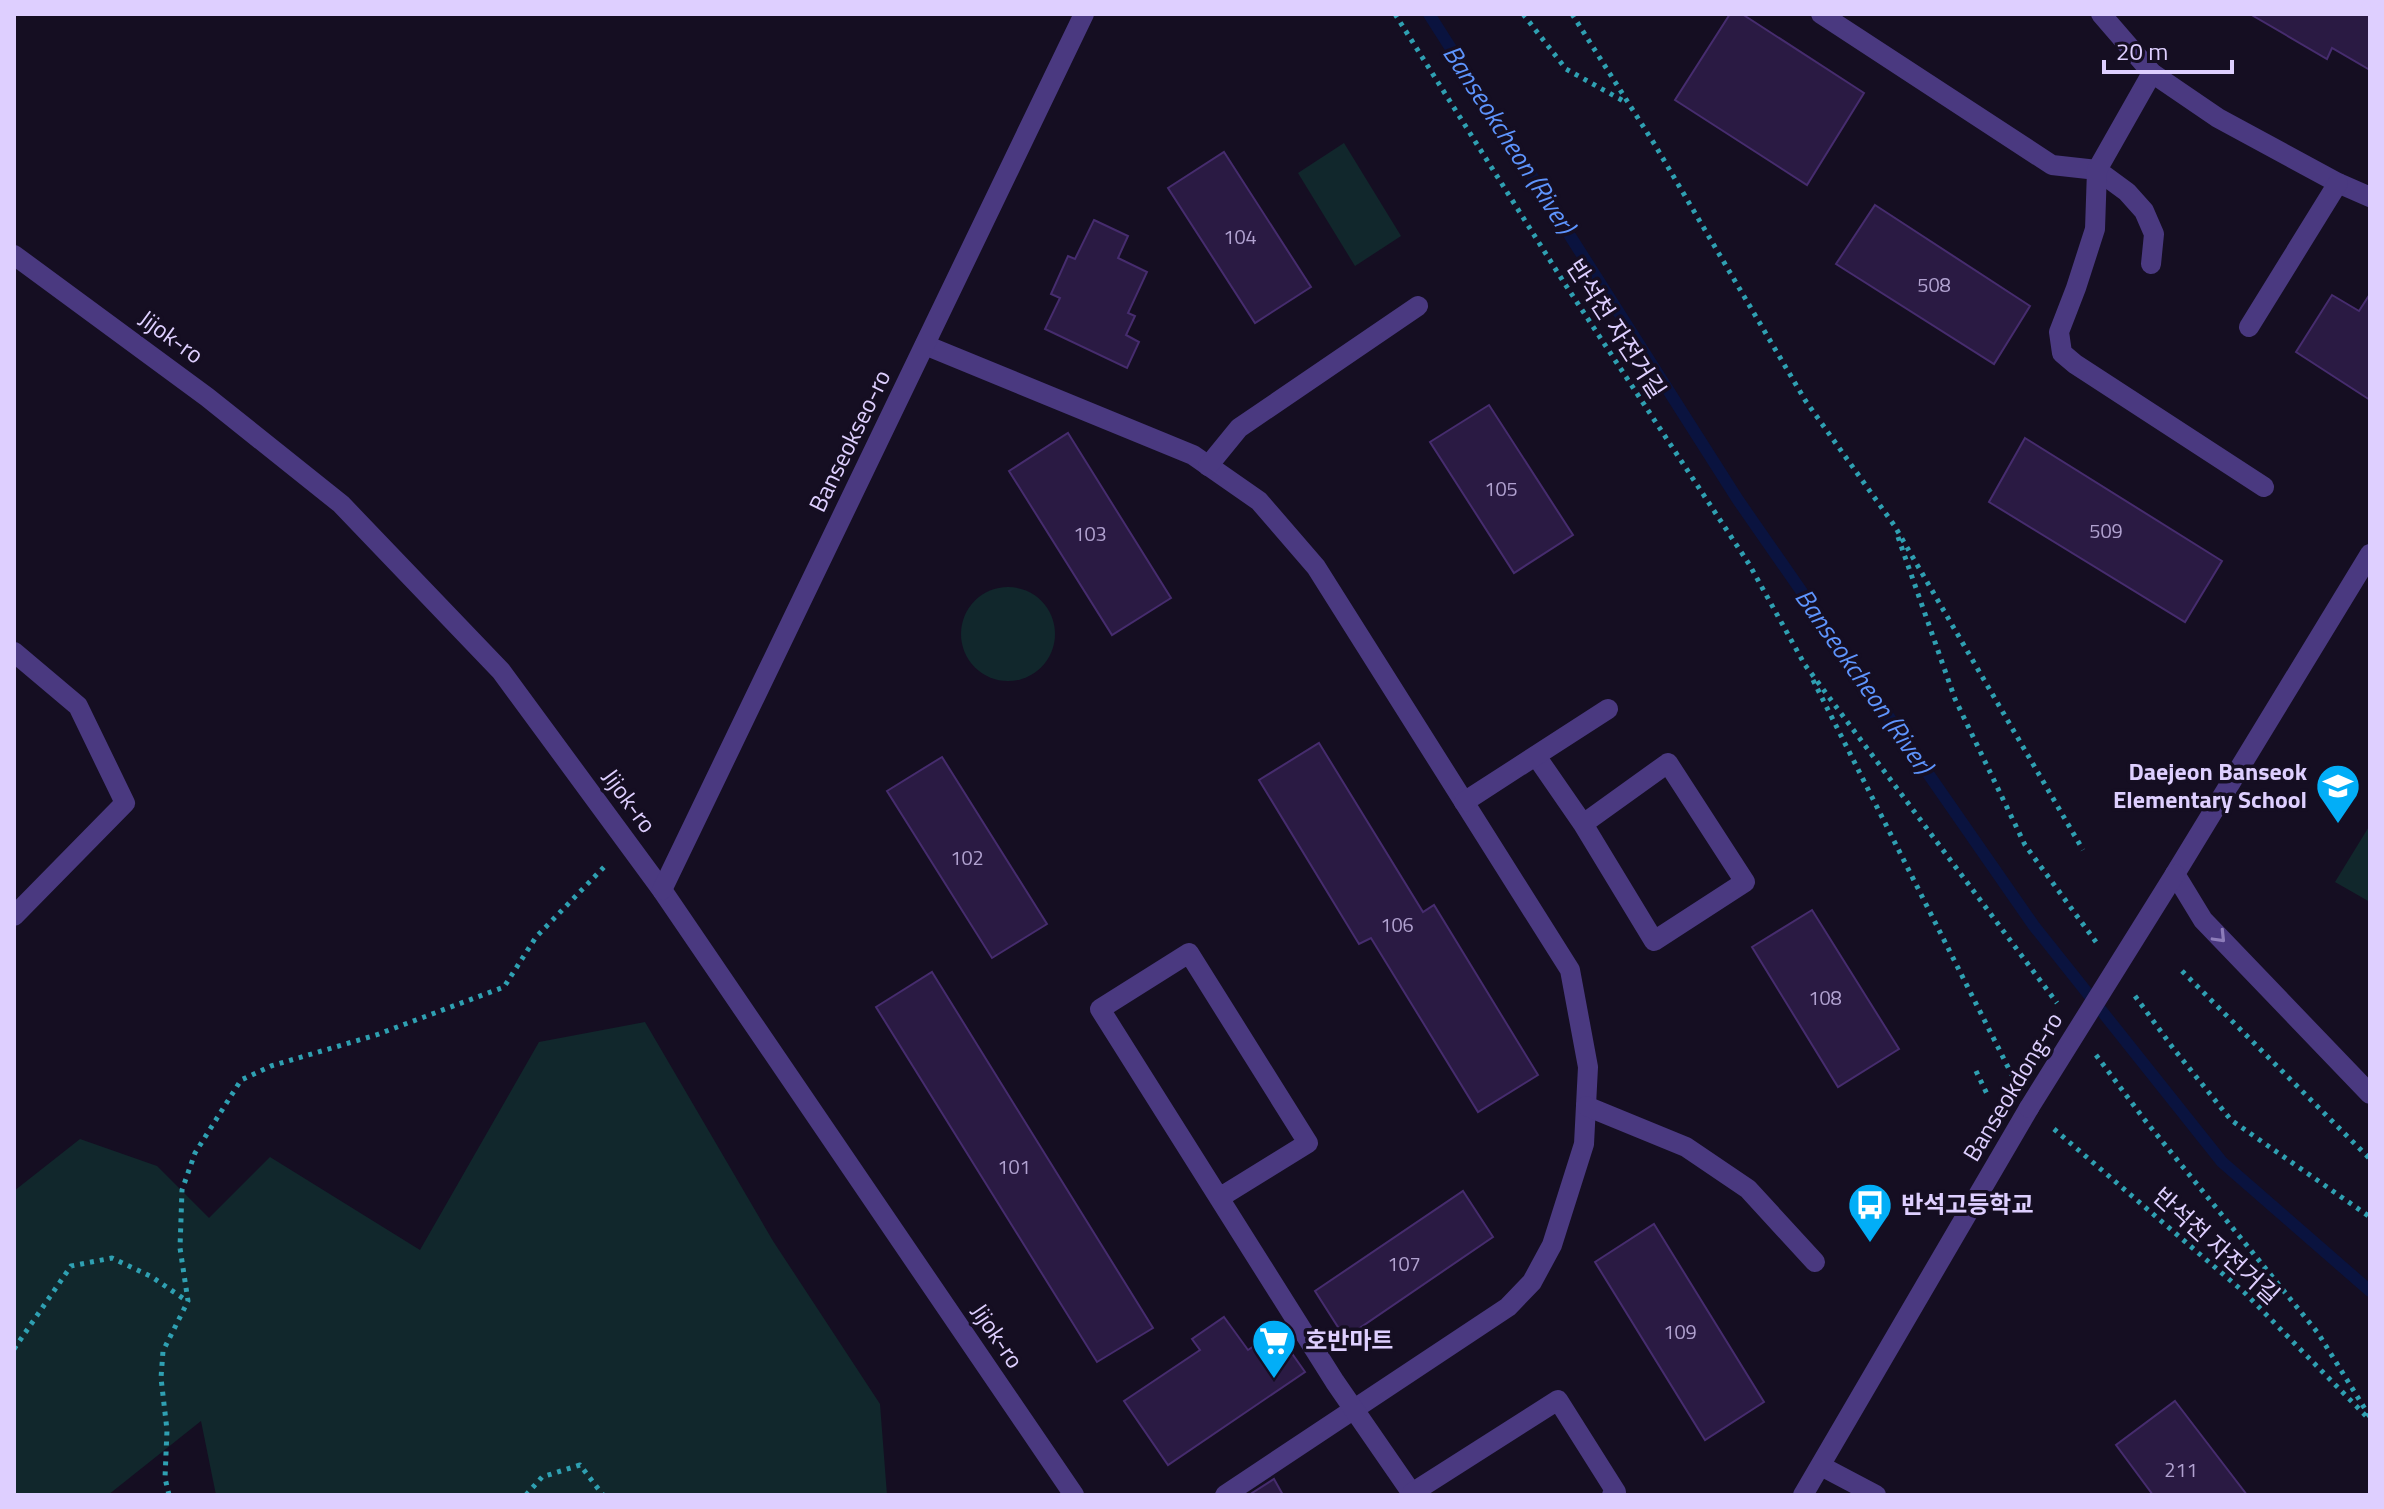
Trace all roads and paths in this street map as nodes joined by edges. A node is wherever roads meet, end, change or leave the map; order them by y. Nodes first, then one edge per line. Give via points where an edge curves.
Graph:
1 (1084, 14) edge
2 (1395, 14) edge
3 (1523, 14) edge
4 (1572, 14) edge
5 (1821, 14) edge
6 (2101, 14) edge
7 (2152, 73) junction
8 (1629, 104) junction
9 (2097, 170) junction
10 (2338, 183) junction
11 (2370, 197) edge
12 (14, 255) edge
13 (2151, 264) dead end
14 (1418, 306) dead end
15 (2249, 327) dead end
16 (925, 345) junction
17 (1208, 466) junction
18 (2264, 487) dead end
19 (1894, 525) junction
20 (2370, 554) edge
21 (14, 652) edge
22 (1608, 709) dead end
23 (1536, 756) junction
24 (1464, 802) junction
25 (1583, 824) junction
26 (627, 843) junction
27 (2083, 850) dead end
28 (2175, 874) junction
29 (662, 890) junction
30 (14, 916) edge
31 (2099, 947) dead end
32 (2182, 971) dead end
33 (2127, 985) dead end
34 (1976, 1071) dead end
35 (1987, 1094) dead end
36 (2370, 1094) edge
37 (1586, 1106) junction
38 (2029, 1108) junction
39 (2370, 1159) edge
40 (1219, 1198) junction
41 (2370, 1217) edge
42 (1815, 1262) dead end
43 (188, 1301) junction
44 (14, 1349) edge
45 (1354, 1410) junction
46 (2370, 1420) edge
47 (1821, 1466) junction
48 (1412, 1494) edge
49 (169, 1495) edge
50 (526, 1495) edge
51 (603, 1495) edge
52 (1074, 1495) edge
53 (1225, 1495) edge
54 (1612, 1495) edge
55 (1803, 1495) edge
56 (1876, 1495) edge

1 - 16 street, Banseokseo-ro
2 - 38 path, 반석천 자전거길 via 1749,564
3 - 8 path via 1566,69
4 - 8 path
5 - 9 street via 2052,165
6 - 7 street
7 - 9 street
7 - 10 street via 2218,118
8 - 19 path via 1805,400
9 - 13 street via 2144,211 2154,234
9 - 18 street via 2095,229 2059,332 2062,353
10 - 11 street
10 - 15 street
12 - 26 street, Jijok-ro via 341,504 501,671
14 - 17 street via 1239,428
16 - 17 street via 1193,455
16 - 29 street, Banseokseo-ro
17 - 24 street via 1259,501 1316,567
19 - 27 path
19 - 31 path via 1955,699 2025,845
20 - 28 street, Banseokdong-ro
21 - 30 street via 78,706 125,803
22 - 23 street
23 - 24 street
23 - 25 street
24 - 37 street via 1570,970 1588,1067
25 - 25 street via 1654,941 1745,882 1668,763
26 - 29 street, Jijok-ro
26 - 43 path via 536,937 504,987 241,1080 195,1153 182,1190 180,1248
28 -> 36 street via 2203,920
28 - 38 street, Banseokdong-ro, bridge
29 - 52 street, Jijok-ro
32 - 39 path
33 - 41 path via 2231,1120
34 - 35 path
37 - 42 street via 1686,1147 1748,1189
37 - 45 street via 1584,1144 1552,1245 1532,1282 1508,1307
38 - 46 path, 반석천 자전거길 via 2245,1293
38 - 47 street, Banseokdong-ro
40 - 40 street via 1100,1009 1189,953 1308,1143
40 - 45 street
43 - 44 path via 112,1258 71,1266
43 - 49 path via 163,1351
45 - 48 street
45 - 53 street
47 - 55 street, Banseokdong-ro
47 - 56 street
48 - 54 street via 1558,1400 1616,1492
50 - 51 path via 542,1477 580,1465

